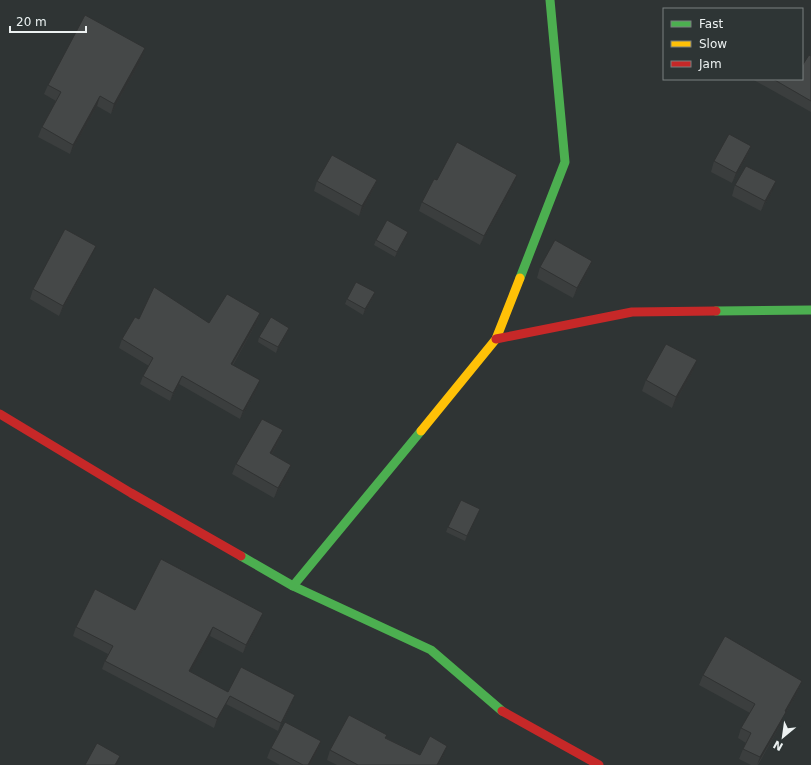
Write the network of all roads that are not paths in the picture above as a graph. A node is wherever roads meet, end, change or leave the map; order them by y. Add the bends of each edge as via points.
1 (550, 0) edge
2 (811, 310) edge
3 (496, 339) junction
4 (0, 414) edge
5 (293, 586) junction
6 (599, 765) edge

1 - 3 street via 565,162
2 - 3 street via 632,312
3 - 5 street
4 - 5 street
5 - 6 street via 431,650 499,709

